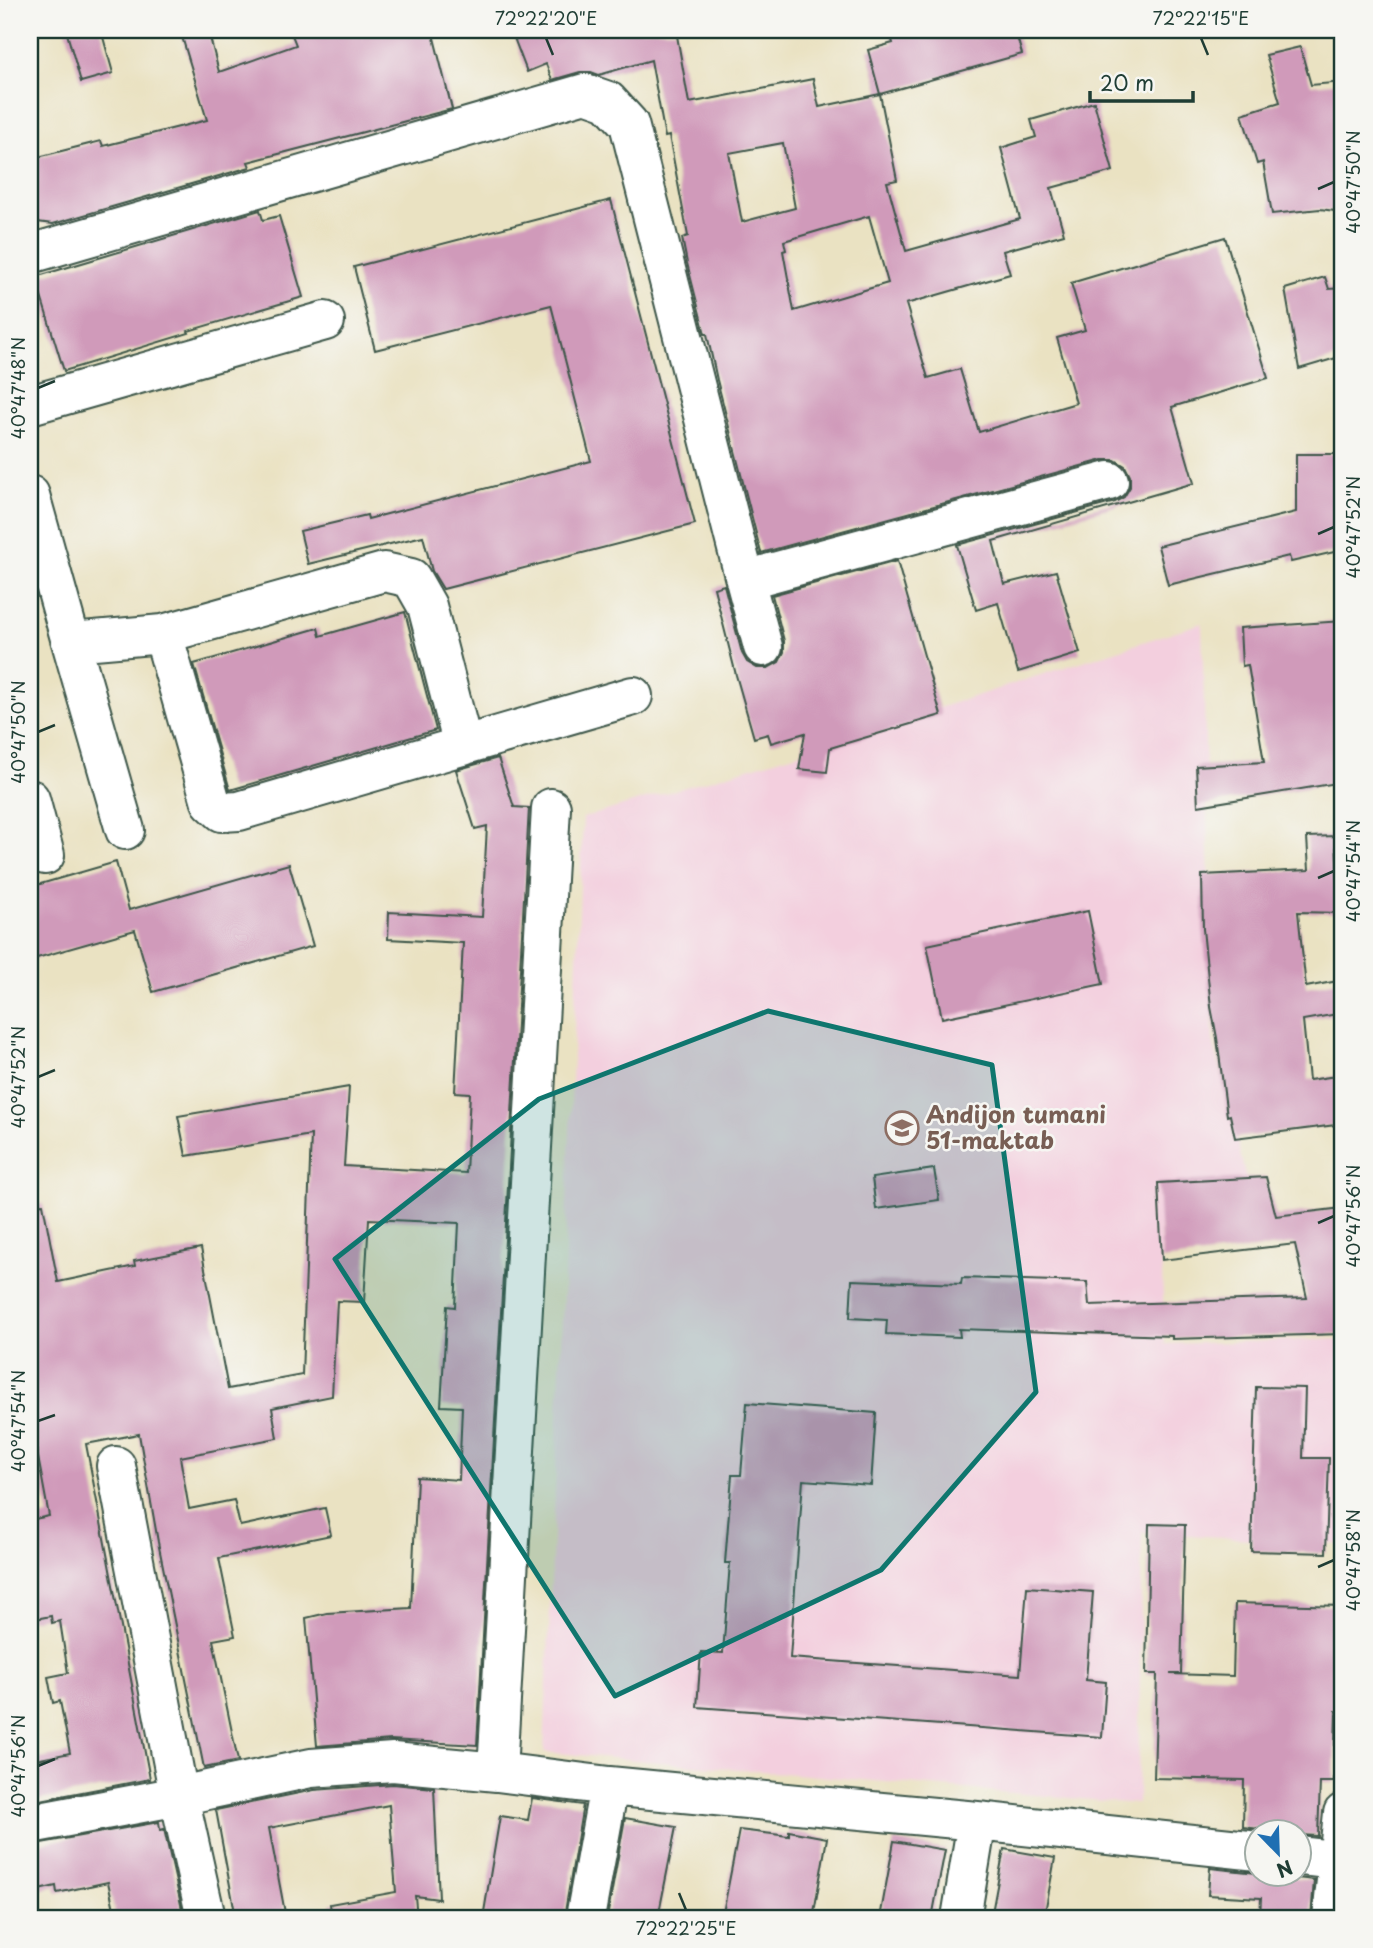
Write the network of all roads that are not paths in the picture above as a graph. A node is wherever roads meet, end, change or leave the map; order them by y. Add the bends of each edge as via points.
1 (30, 254) edge
2 (326, 321) dead end
3 (30, 405) edge
4 (1109, 481) dead end
5 (30, 495) edge
6 (41, 578) edge
7 (744, 580) junction
8 (163, 634) junction
9 (71, 642) junction
10 (763, 647) dead end
11 (633, 696) dead end
12 (463, 746) junction
13 (30, 799) edge
14 (551, 808) dead end
15 (125, 830) dead end
16 (45, 855) dead end
17 (116, 1466) dead end
18 (497, 1772) junction
19 (608, 1786) junction
20 (179, 1796) junction
21 (1343, 1813) edge
22 (977, 1821) junction
23 (30, 1824) edge
24 (1244, 1850) edge
25 (1314, 1857) edge
26 (1341, 1860) edge
27 (206, 1918) edge
28 (585, 1918) edge
29 (961, 1918) edge
30 (1332, 1918) edge

1 - 7 lane via 585,93 608,101 629,124
2 - 3 lane
4 - 7 lane
5 - 6 lane
6 - 9 lane
7 - 10 lane
8 - 9 lane
8 - 12 lane via 384,572 411,578 427,606
8 - 12 lane via 211,802 222,812 239,811
9 - 15 lane
11 - 12 lane
13 - 16 lane
14 - 18 lane
17 - 20 lane
18 - 19 lane
18 - 20 lane via 393,1762 311,1768
19 - 22 lane
19 - 28 lane
20 - 23 lane
20 - 27 lane
21 - 26 lane
22 - 24 lane
22 - 29 lane
25 - 26 lane
26 - 30 lane

